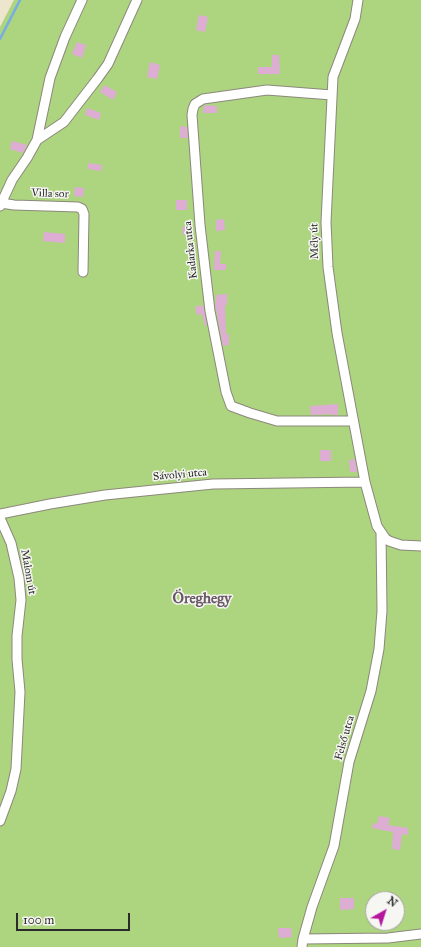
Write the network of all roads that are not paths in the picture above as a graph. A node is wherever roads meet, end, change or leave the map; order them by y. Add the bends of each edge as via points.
1 (82, 0) edge
2 (137, 0) edge
3 (358, 0) edge
4 (332, 95) junction
5 (36, 140) junction
6 (1, 204) edge
7 (83, 272) dead end
8 (353, 421) junction
9 (365, 482) junction
10 (0, 514) edge
11 (0, 518) edge
12 (380, 532) junction
13 (421, 546) edge
14 (0, 821) edge
15 (421, 934) edge
16 (303, 943) edge

1 - 5 street via 50,78
2 - 5 street via 108,64 98,78 64,122
3 - 4 street, Mély út via 355,19 333,77
4 - 8 street, Mély út via 326,222 328,267
4 - 8 street, Kadarka utca via 267,90 203,99 195,104 192,115 200,225 210,311 231,406 277,421
5 - 6 street
6 - 7 street, Villa sor via 82,209
8 - 9 street, Mély út
9 - 10 street, Sávolyi utca via 213,484 105,495
9 - 12 street, Felső utca
11 - 14 street, Malom út via 11,543 21,600 17,636 20,692 16,769
12 - 13 street via 394,543
12 - 16 street, Felső utca via 382,611 376,670 372,691 349,762 334,846 312,907
15 - 16 street

